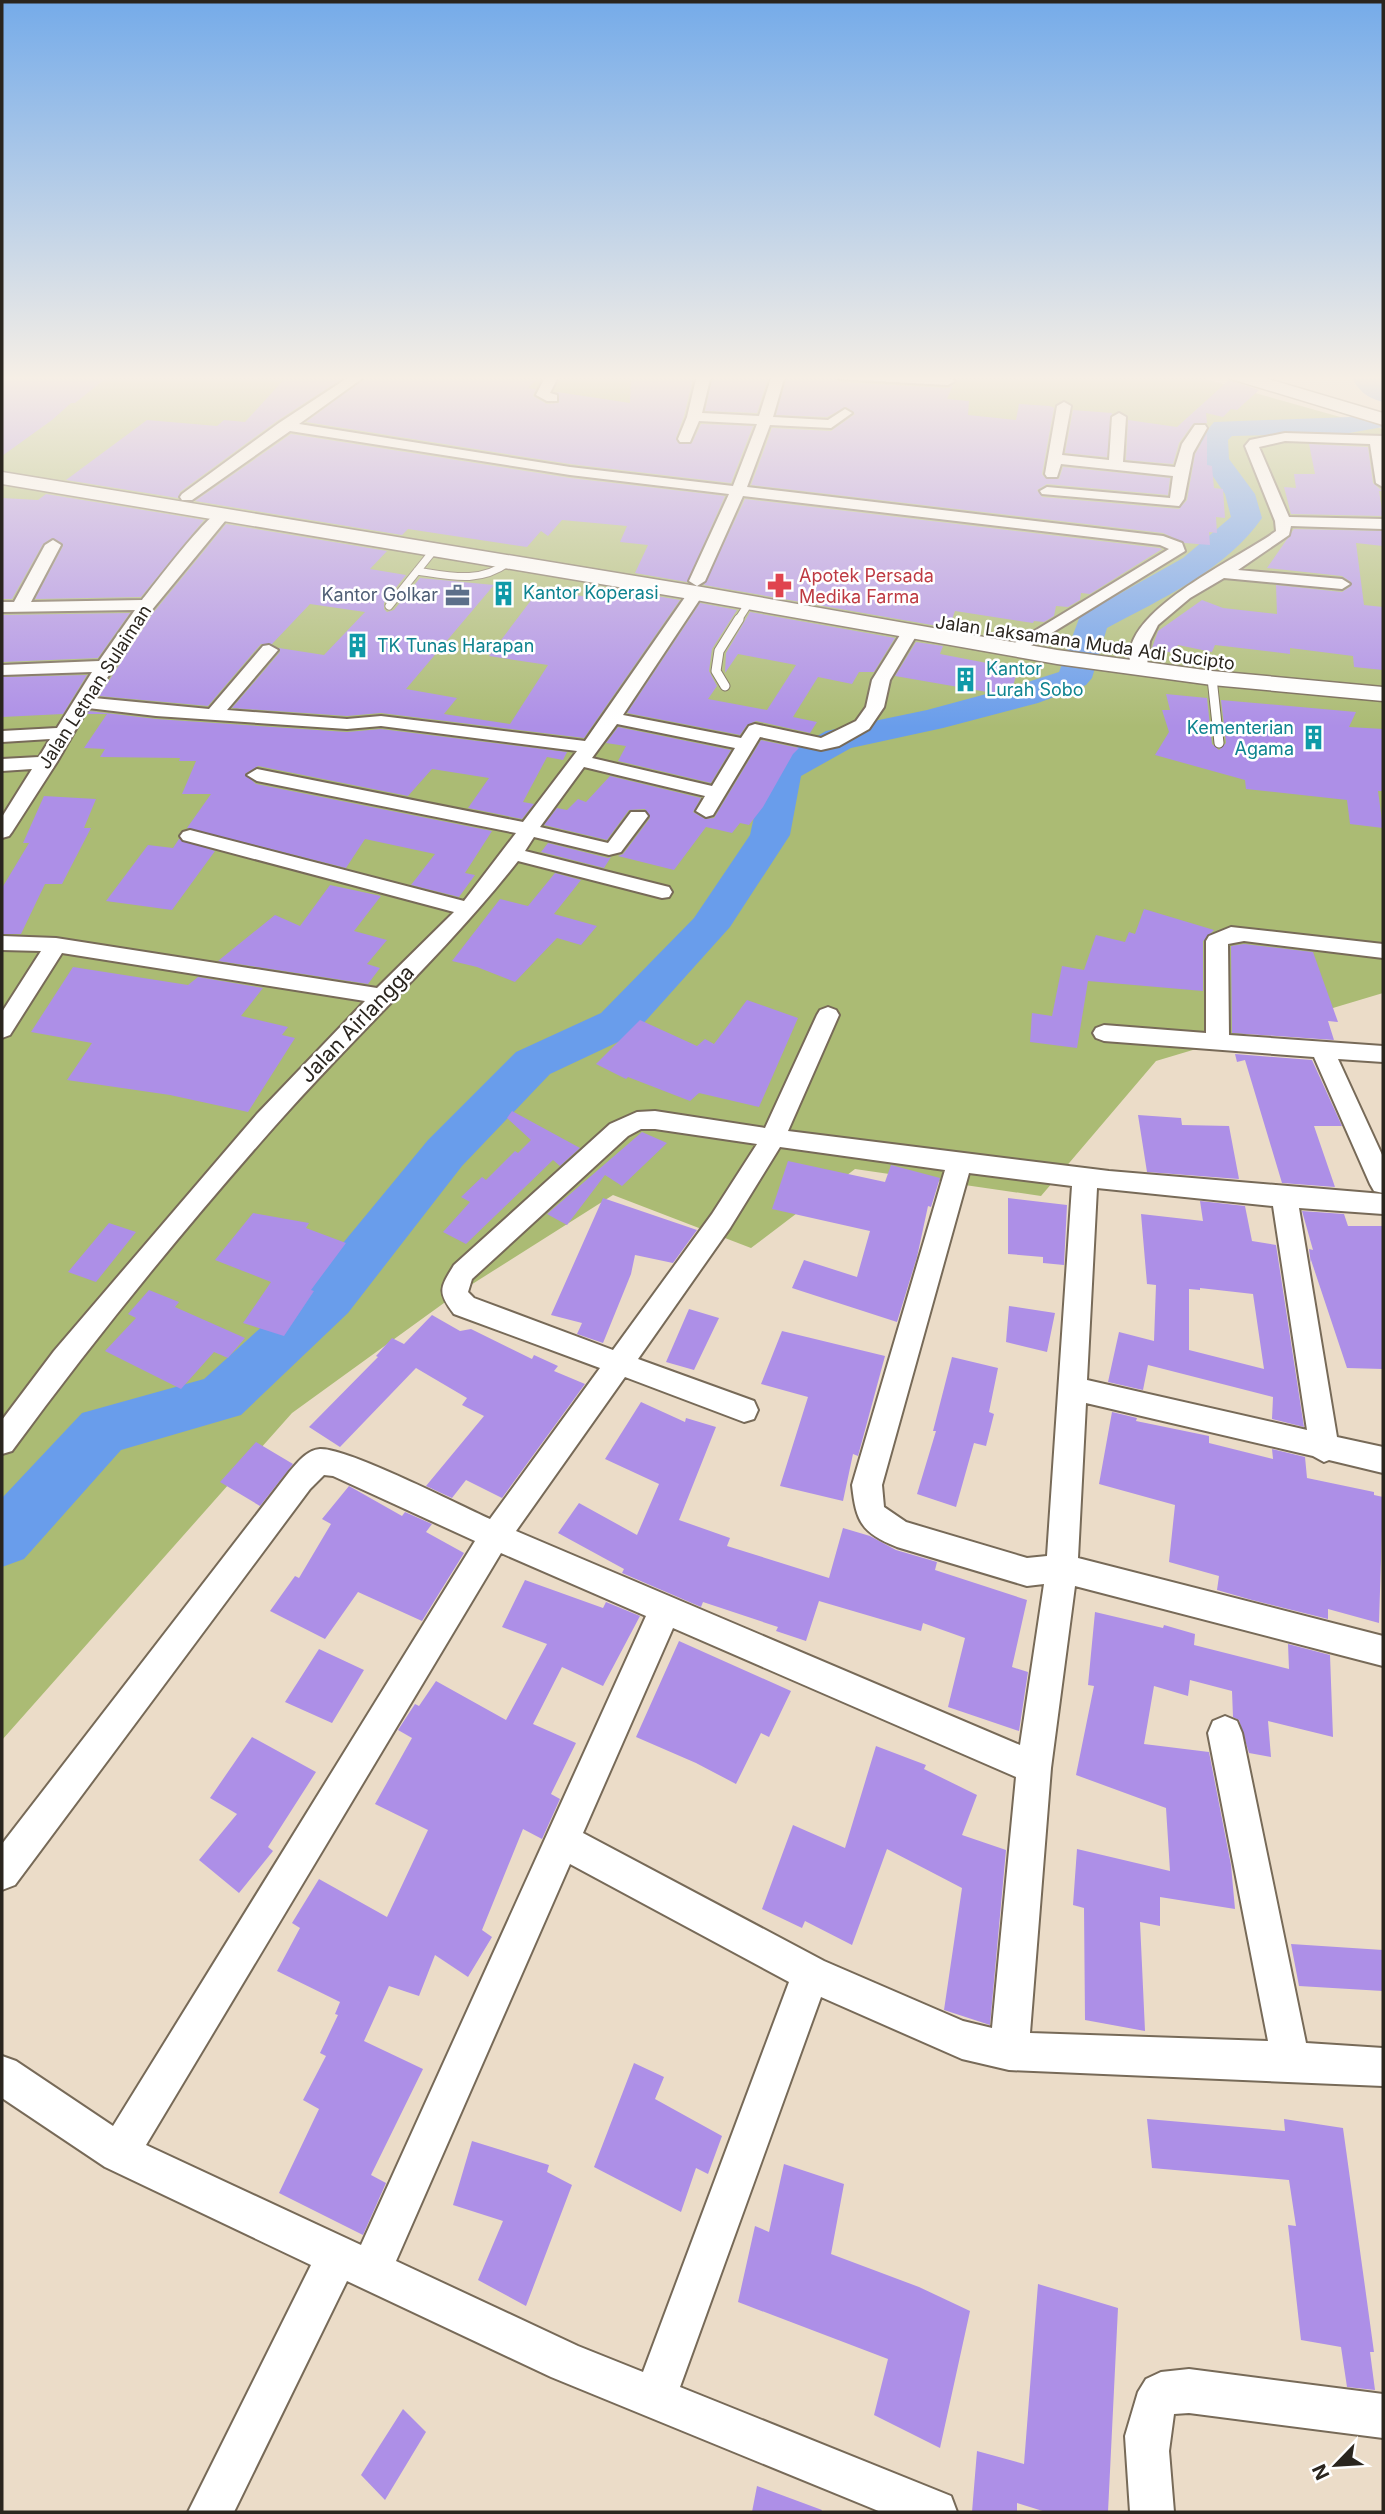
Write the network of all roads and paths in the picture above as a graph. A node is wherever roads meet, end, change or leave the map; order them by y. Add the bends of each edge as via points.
1 (87, 492) edge
2 (158, 492) edge
3 (193, 492) edge
4 (736, 492) edge
5 (742, 492) edge
6 (1047, 492) edge
7 (1178, 492) edge
8 (1271, 492) edge
9 (187, 497) junction
10 (1042, 509) junction
11 (222, 515) junction
12 (1283, 521) junction
13 (1383, 524) edge
14 (53, 545) dead end
15 (434, 550) junction
16 (509, 562) junction
17 (417, 571) junction
18 (1223, 573) junction
19 (1342, 584) dead end
20 (696, 587) junction
21 (749, 603) junction
22 (147, 605) junction
23 (20, 606) junction
24 (389, 606) dead end
25 (2, 607) edge
26 (911, 631) junction
27 (1024, 645) junction
28 (269, 650) dead end
29 (1134, 660) junction
30 (104, 666) junction
31 (2, 670) edge
32 (1212, 678) junction
33 (1383, 679) edge
34 (725, 686) dead end
35 (1383, 694) edge
36 (83, 702) junction
37 (214, 715) junction
38 (612, 718) junction
39 (65, 733) junction
40 (2, 736) edge
41 (1219, 743) dead end
42 (744, 744) junction
43 (585, 754) junction
44 (47, 762) junction
45 (2, 765) edge
46 (257, 775) dead end
47 (717, 793) junction
48 (706, 811) dead end
49 (638, 816) dead end
50 (529, 828) junction
51 (2, 832) edge
52 (190, 836) dead end
53 (513, 854) junction
54 (662, 892) dead end
55 (469, 909) junction
56 (2, 943) edge
57 (56, 945) junction
58 (1383, 951) edge
59 (382, 996) junction
60 (828, 1015) dead end
61 (2, 1030) edge
62 (1104, 1032) dead end
63 (1218, 1043) junction
64 (1322, 1049) junction
65 (1383, 1054) edge
66 (773, 1138) junction
67 (960, 1162) junction
68 (1084, 1176) junction
69 (1383, 1184) edge
70 (1285, 1198) junction
71 (1383, 1204) edge
72 (617, 1365) junction
73 (1072, 1388) junction
74 (744, 1410) dead end
75 (2, 1442) edge
76 (1324, 1449) junction
77 (1383, 1460) edge
78 (495, 1536) junction
79 (1062, 1568) junction
80 (665, 1609) junction
81 (1383, 1651) edge
82 (1225, 1733) dead end
83 (1034, 1768) junction
84 (562, 1840) junction
85 (2, 1872) edge
86 (811, 1973) junction
87 (1009, 2051) junction
88 (1291, 2061) junction
89 (1383, 2067) edge
90 (2, 2075) edge
91 (120, 2153) junction
92 (355, 2263) junction
93 (654, 2399) junction
94 (1383, 2416) edge
95 (210, 2512) edge
96 (935, 2512) edge
97 (1152, 2512) edge

1 - 11 main road, Jalan Laksamana Muda Adi Sucipto
2 - 9 main road, Jalan Laksamana Muda Adi Sucipto
3 - 9 street
4 - 20 street, Jalan Airlangga
5 - 10 street
6 - 10 street
7 - 10 street via 1173,503
8 - 12 street
9 - 20 main road, Jalan Laksamana Muda Adi Sucipto
10 - 27 street via 1163,541 1177,551
11 - 15 main road, Jalan Laksamana Muda Adi Sucipto
11 - 22 street, Jalan Letnan Sulaiman
12 - 13 street
12 - 18 street via 1284,532 1279,537
14 - 23 street
15 - 16 main road, Jalan Laksamana Muda Adi Sucipto
15 - 17 lane
16 - 17 lane via 495,575 481,578
16 - 20 main road, Jalan Laksamana Muda Adi Sucipto
17 - 24 lane
18 - 19 street
18 - 29 street via 1153,621
20 - 21 main road, Jalan Laksamana Muda Adi Sucipto
20 - 27 main road, Jalan Laksamana Muda Adi Sucipto
20 - 38 street, Jalan Airlangga
21 - 26 main road, Jalan Laksamana Muda Adi Sucipto
21 - 34 lane via 719,651 716,671
22 - 23 street
22 - 30 street, Jalan Letnan Sulaiman
23 - 25 street
26 - 27 main road, Jalan Laksamana Muda Adi Sucipto
26 - 42 street via 880,680 875,707 863,725 821,744 757,729
27 - 29 main road, Jalan Laksamana Muda Adi Sucipto
28 - 37 street
29 - 32 main road, Jalan Laksamana Muda Adi Sucipto
29 - 33 main road, Jalan Laksamana Muda Adi Sucipto
30 - 31 street
30 - 36 street, Jalan Letnan Sulaiman
32 - 35 main road, Jalan Laksamana Muda Adi Sucipto
32 - 41 lane
36 - 37 street
36 - 39 street, Jalan Letnan Sulaiman
37 - 43 street via 347,724 381,721
38 - 42 street
38 - 43 street, Jalan Airlangga
39 - 40 street
39 - 44 street, Jalan Letnan Sulaiman
42 - 47 street
43 - 47 street
43 - 50 street, Jalan Airlangga
44 - 45 street
44 - 51 street, Jalan Letnan Sulaiman
46 - 50 street
47 - 48 street
49 - 50 street via 611,849
50 - 53 street, Jalan Airlangga
52 - 55 street
53 - 54 street
53 - 55 street, Jalan Airlangga
55 - 59 street, Jalan Airlangga
56 - 57 street
57 - 59 street
57 - 61 street
58 - 63 street via 1244,934 1222,936 1217,940
59 - 75 street, Jalan Airlangga via 266,1120 64,1359
60 - 66 street
62 - 63 street
63 - 64 street
64 - 65 street
64 - 69 street
66 - 67 street
66 - 72 street via 721,1221
66 - 72 street via 655,1120 619,1129 464,1272 455,1286 455,1295 464,1306
67 - 68 street
67 - 79 street via 867,1485 870,1514 897,1533 1027,1572
68 - 70 street
68 - 73 street
70 - 71 street
70 - 76 street
72 - 74 street
72 - 78 street
73 - 76 street
73 - 79 street
76 - 77 street
78 - 80 street
78 - 85 street via 336,1464 318,1462
78 - 91 street
79 - 81 street
79 - 83 street
80 - 83 street
80 - 84 street
82 - 88 street
83 - 87 street
84 - 86 street
84 - 92 street
86 - 87 street via 962,2040
86 - 93 street
87 - 88 street
88 - 89 street
90 - 91 street
91 - 92 street
92 - 93 street
92 - 95 street
93 - 96 street
94 - 97 street via 1189,2391 1161,2394 1147,2425

